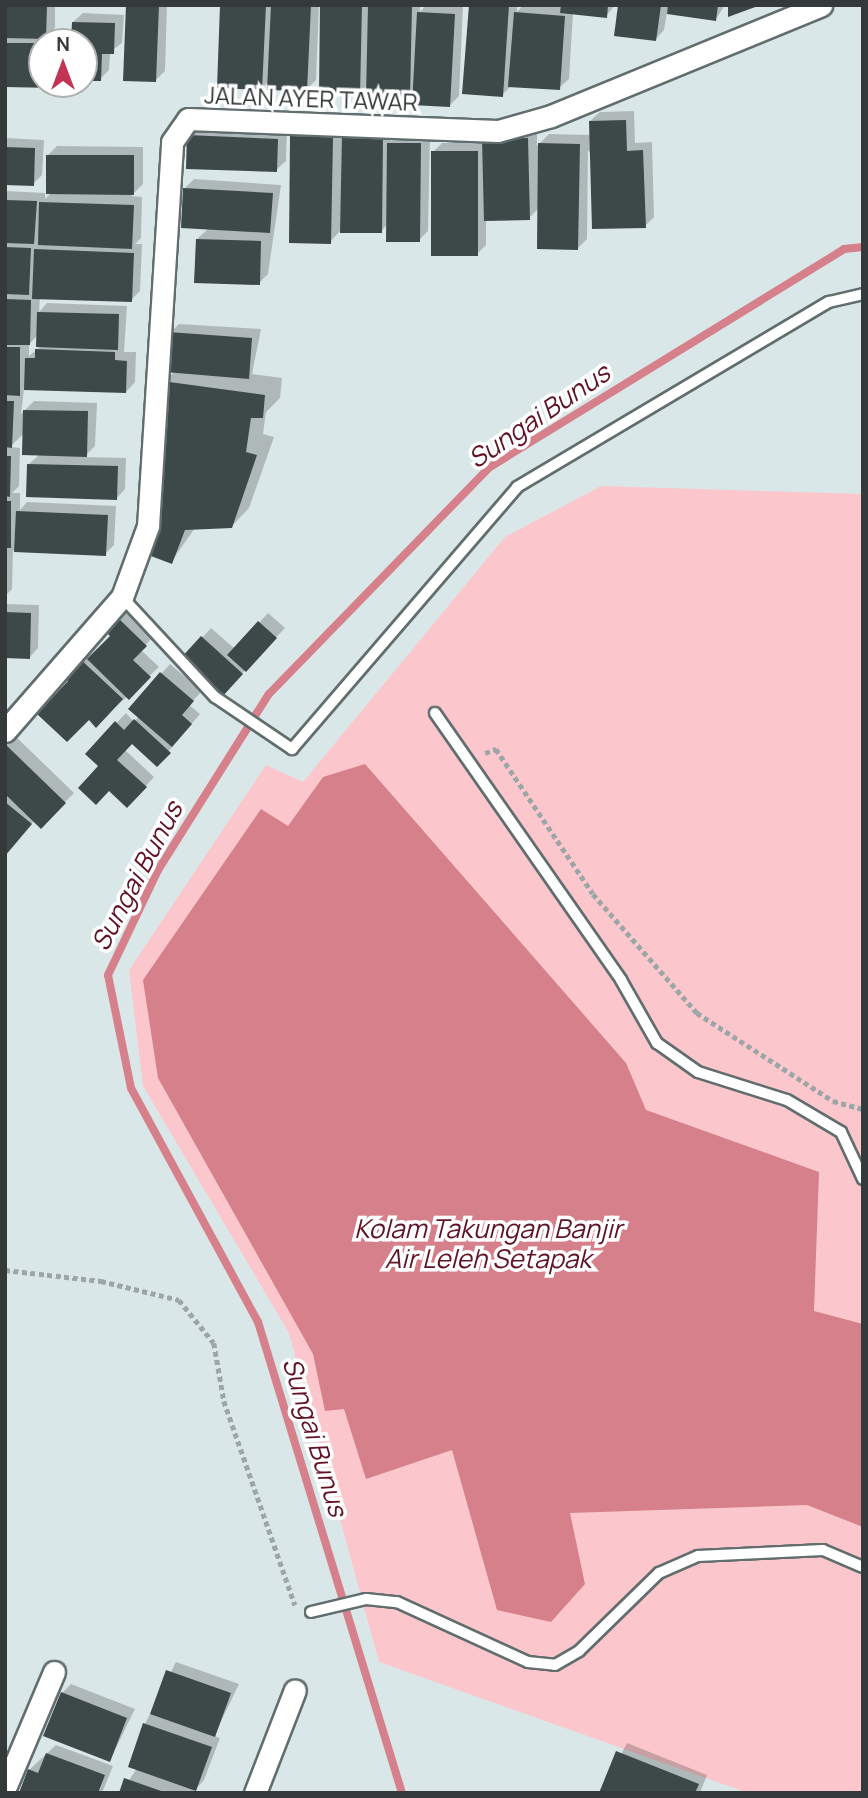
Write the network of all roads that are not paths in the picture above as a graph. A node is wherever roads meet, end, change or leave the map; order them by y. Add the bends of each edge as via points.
1 (821, 5) edge
2 (863, 294) edge
3 (122, 597) junction
4 (435, 713) dead end
5 (5, 731) edge
6 (863, 1179) edge
7 (863, 1567) edge
8 (311, 1612) road end
9 (54, 1672) dead end
10 (295, 1690) dead end
11 (5, 1788) edge
12 (255, 1793) edge

1 - 3 street, JALAN AYER TAWAR via 551,116 498,131 188,119 172,142 148,526
2 - 3 lane via 829,302 517,487 292,749 215,697
3 - 5 street, JALAN AYER TAWAR
4 - 6 lane via 621,980 657,1043 698,1072 787,1100 841,1132
7 - 8 lane via 823,1550 698,1556 659,1573 579,1651 555,1665 528,1662 397,1602 366,1599
9 - 11 street
10 - 12 street

